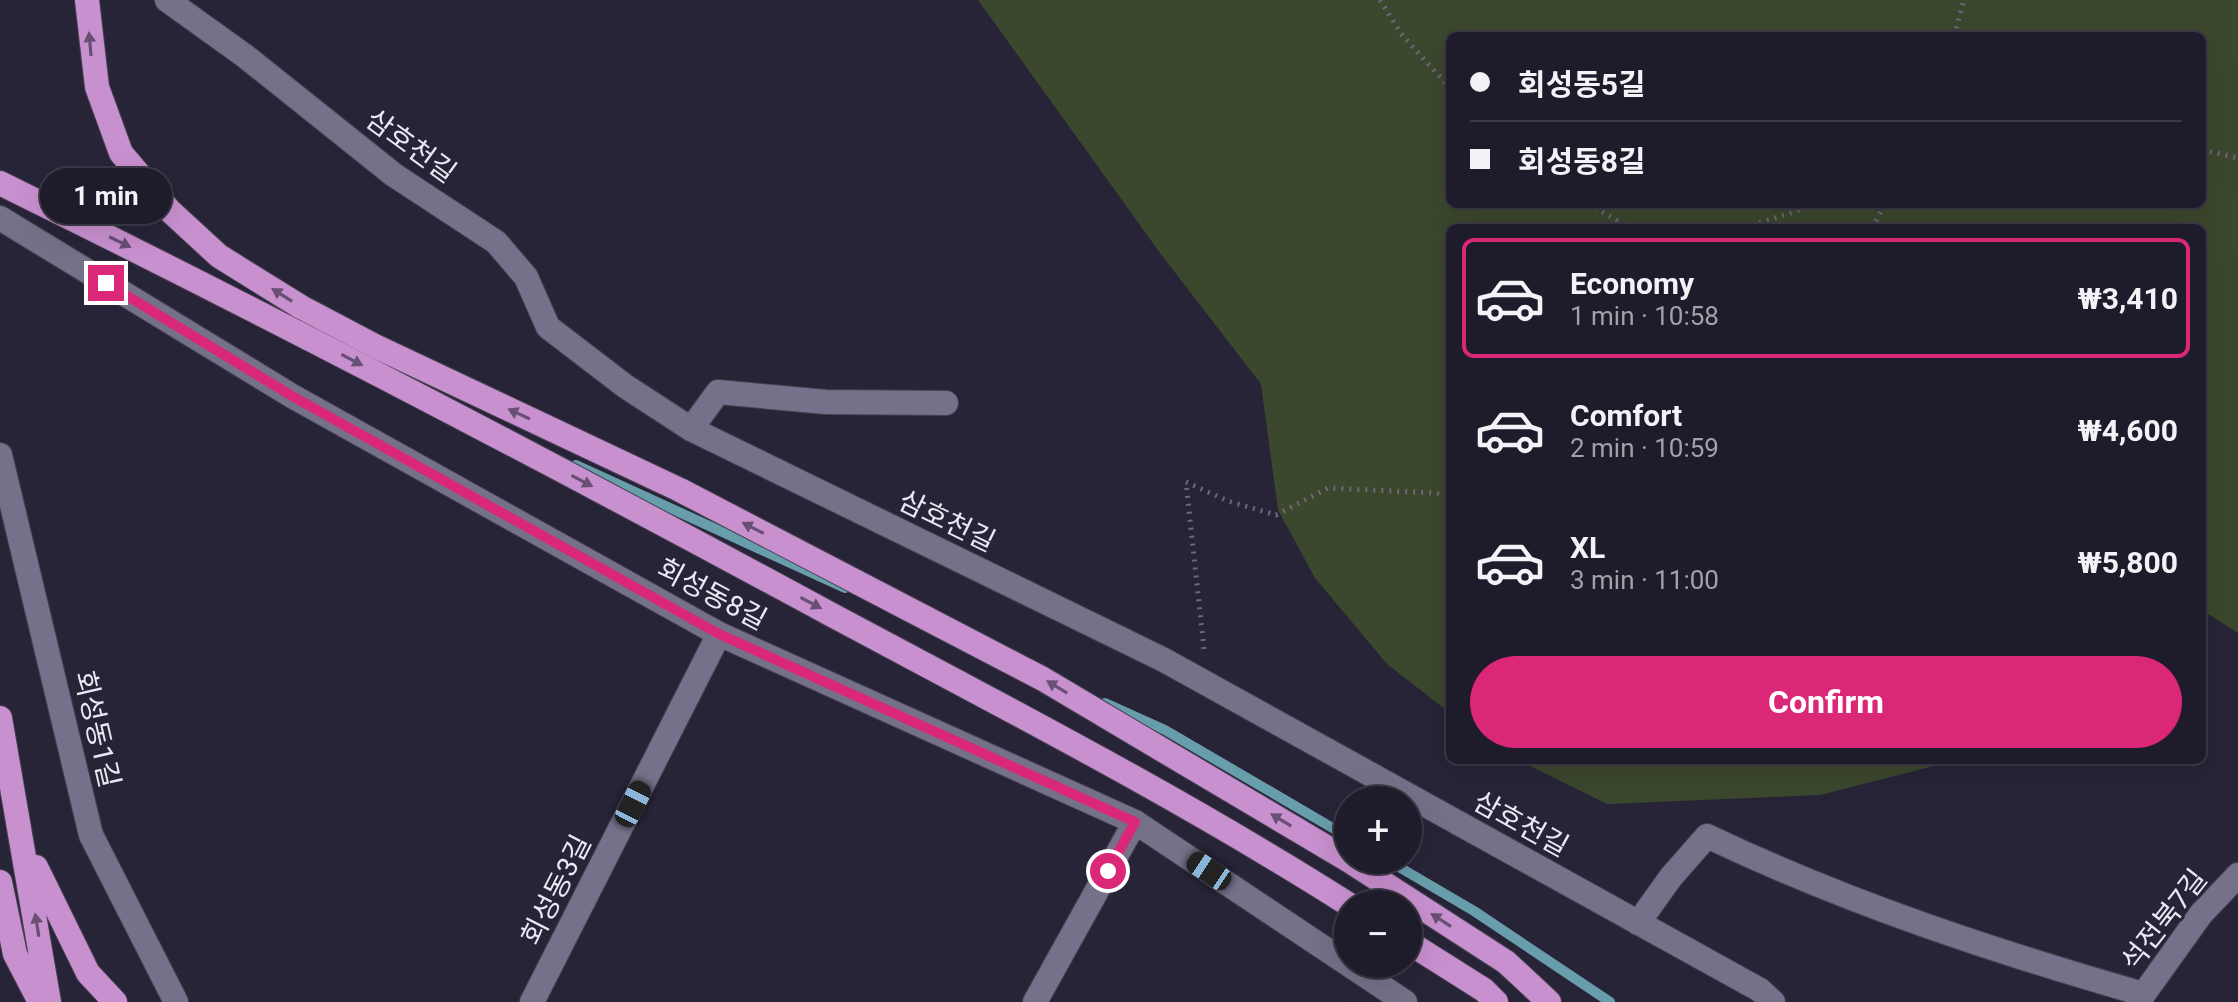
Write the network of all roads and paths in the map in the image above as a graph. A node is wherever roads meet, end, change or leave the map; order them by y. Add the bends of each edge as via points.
1 (87, 0) edge
2 (167, 0) edge
3 (1380, 0) edge
4 (1964, 0) edge
5 (1955, 32) edge
6 (1446, 84) edge
7 (2206, 151) edge
8 (2238, 158) edge
9 (0, 183) edge
10 (1595, 208) edge
11 (1806, 208) edge
12 (0, 218) edge
13 (1624, 224) edge
14 (1756, 224) edge
15 (946, 403) dead end
16 (691, 429) junction
17 (0, 455) edge
18 (1446, 497) edge
19 (719, 634) junction
20 (1206, 683) junction
21 (0, 718) edge
22 (1135, 822) junction
23 (24, 844) junction
24 (1334, 852) edge
25 (1370, 874) edge
26 (2238, 875) edge
27 (0, 882) edge
28 (1334, 895) edge
29 (1638, 923) junction
30 (0, 926) edge
31 (1422, 951) edge
32 (15, 954) junction
33 (1490, 996) edge
34 (2140, 998) edge
35 (40, 1002) edge
36 (49, 1002) edge
37 (115, 1002) edge
38 (176, 1002) edge
39 (532, 1002) edge
40 (1035, 1002) edge
41 (1405, 1002) edge
42 (1549, 1002) edge
43 (1773, 1002) edge

24 -> 1 highway via 1043,679 680,490 301,307 219,256 169,210 121,153 97,87
2 - 16 street, 삼호천길 via 394,175 496,242 526,277 548,327
3 - 6 path via 1402,35
4 - 5 path
7 - 8 path
9 -> 28 highway via 690,538 1227,827
10 - 13 path
11 - 14 path
12 - 19 street, 회성동8길 via 292,396
15 - 16 street via 826,402 718,392
16 - 20 street, 삼호천길
17 - 38 street, 회성동1길 via 91,835
18 - 20 path via 1328,488 1276,515 1186,482
19 - 22 street, 회성동8길
19 - 39 street, 회성동3길
20 - 29 street, 삼호천길
21 - 23 highway
22 - 40 street
22 - 41 street, 회성동8길
36 -> 23 highway
23 - 37 highway via 88,973
42 -> 25 highway via 1506,962
26 - 34 street, 석전북7길 via 2201,914
27 - 32 highway
29 - 34 street via 1707,836 1799,880 1989,950
29 - 43 street, 삼호천길
30 - 32 highway
31 - 33 highway
32 - 35 highway

